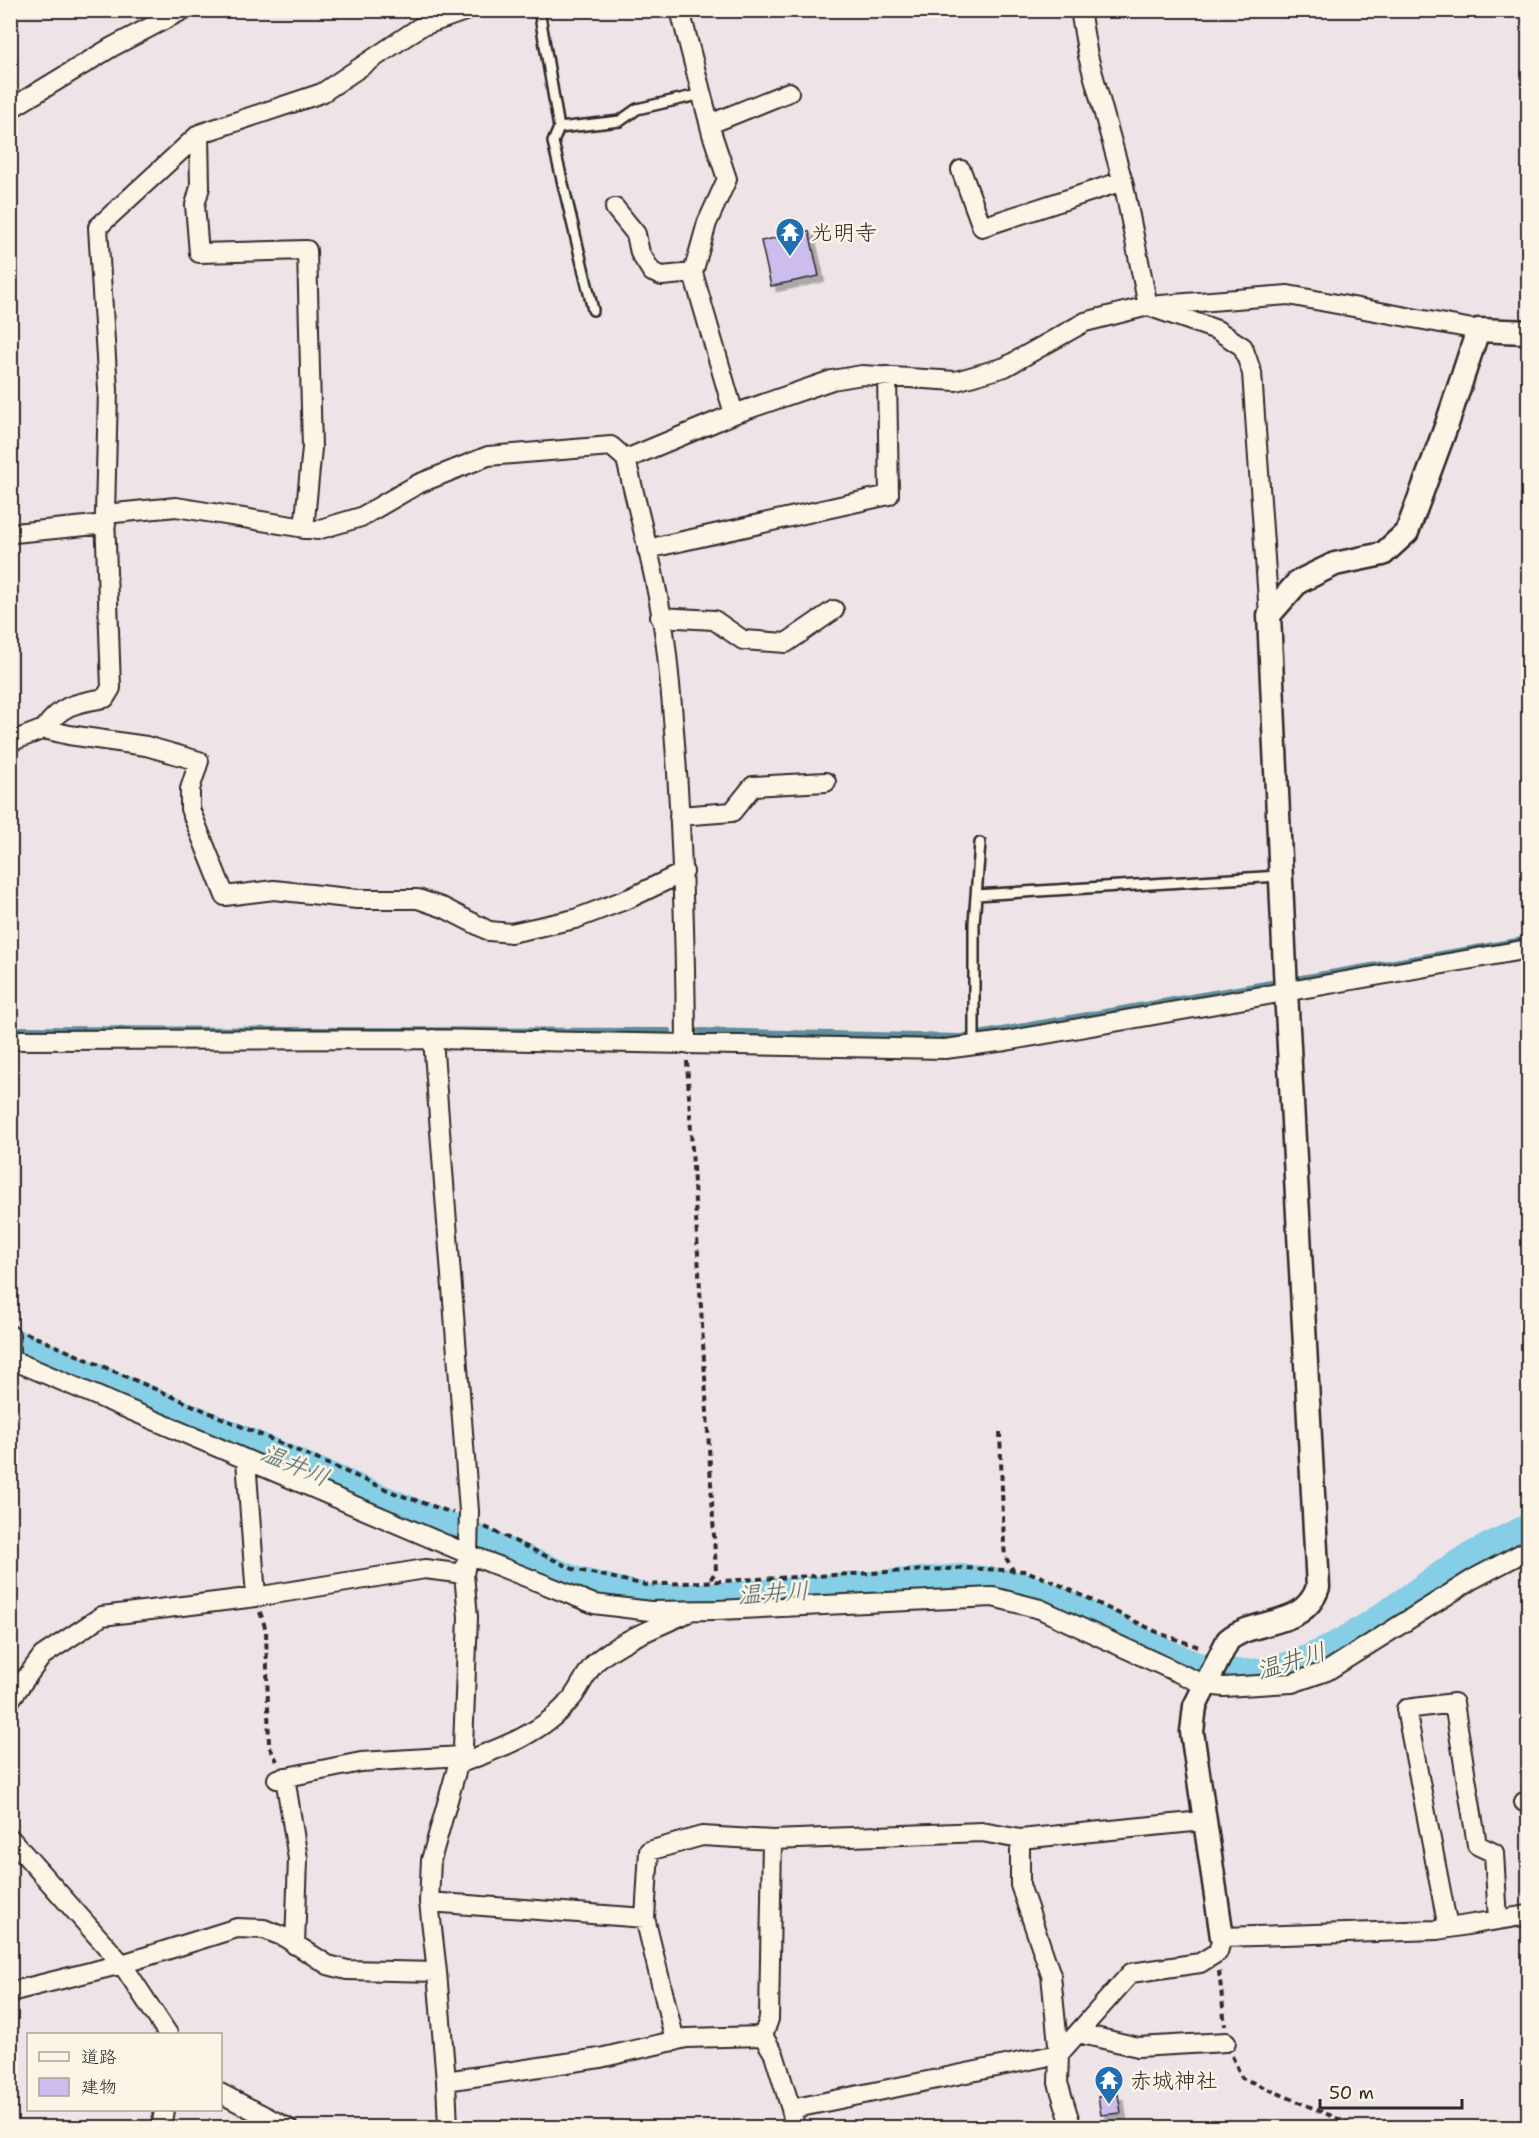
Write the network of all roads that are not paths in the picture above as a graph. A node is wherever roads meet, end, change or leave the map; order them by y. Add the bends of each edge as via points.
1 (183, 10) edge
2 (468, 10) edge
3 (539, 10) edge
4 (680, 10) edge
5 (1080, 10) edge
6 (416, 19) edge
7 (789, 92) dead end
8 (702, 94) junction
9 (10, 109) edge
10 (710, 124) junction
11 (559, 128) junction
12 (199, 134) junction
13 (961, 170) dead end
14 (1123, 181) junction
15 (615, 208) dead end
16 (693, 273) junction
17 (1148, 306) junction
18 (593, 310) dead end
19 (1478, 330) junction
20 (1528, 332) edge
21 (887, 376) junction
22 (734, 414) junction
23 (626, 459) junction
24 (106, 519) junction
25 (304, 529) junction
26 (10, 531) edge
27 (647, 549) junction
28 (834, 610) dead end
29 (1269, 615) junction
30 (660, 617) junction
31 (44, 729) junction
32 (10, 742) edge
33 (826, 782) dead end
34 (679, 816) junction
35 (980, 843) dead end
36 (684, 872) junction
37 (1280, 876) junction
38 (976, 895) junction
39 (1528, 949) edge
40 (1286, 991) junction
41 (433, 1039) junction
42 (10, 1040) edge
43 (686, 1042) junction
44 (974, 1046) junction
45 (16, 1333) edge
46 (11, 1360) edge
47 (246, 1460) junction
48 (1528, 1550) edge
49 (469, 1551) junction
50 (464, 1574) junction
51 (256, 1597) junction
52 (694, 1610) junction
53 (1207, 1681) junction
54 (10, 1700) edge
55 (459, 1760) junction
56 (1203, 1821) junction
57 (10, 1838) edge
58 (1020, 1839) junction
59 (772, 1840) junction
60 (429, 1902) junction
61 (1528, 1915) edge
62 (645, 1918) junction
63 (1498, 1920) junction
64 (1449, 1928) junction
65 (1220, 1944) junction
66 (295, 1945) junction
67 (122, 1964) junction
68 (437, 1972) junction
69 (10, 1992) edge
70 (167, 2033) edge
71 (1078, 2033) junction
72 (764, 2036) junction
73 (675, 2041) junction
74 (1226, 2042) road end
75 (1059, 2054) junction
76 (446, 2081) junction
77 (222, 2093) edge
78 (791, 2109) junction
79 (164, 2111) edge
80 (161, 2127) edge
81 (288, 2127) edge
82 (448, 2127) edge
83 (795, 2127) edge
84 (1072, 2127) edge

1 - 9 street via 112,47
2 - 6 street
3 - 11 lane
4 - 8 street
5 - 14 street via 1088,56
6 - 12 street via 322,93
7 - 10 street
8 - 10 street
8 - 11 lane via 637,109 620,121
10 - 16 street via 727,179 706,223
11 - 18 lane via 553,141
12 - 24 street via 98,227 108,390
12 - 25 street via 200,187 195,205 199,253 308,250 312,448
13 - 14 street via 982,227
14 - 17 street
15 - 16 street via 636,234 640,253 652,272 662,276
16 - 22 street
17 - 19 street via 1288,295
17 - 21 street via 1085,322 1005,367 956,381
17 - 29 street via 1217,330 1243,347 1252,373
19 - 20 street
19 - 29 street via 1407,532 1383,554 1335,564 1298,582
21 - 22 street via 832,380
21 - 27 street via 889,495
22 - 23 street
23 - 25 street via 611,446 488,456 418,484 361,518 317,530
23 - 27 street
24 - 25 street via 176,507
24 - 26 street
24 - 31 street via 111,688 105,698 72,704 55,714
27 - 30 street
28 - 30 street via 786,643 743,640 714,620
29 - 37 street
30 - 34 street via 667,654
31 - 32 street
31 - 36 street via 146,746 199,761 190,789 190,809 225,896 274,891 357,899 418,899 489,931 511,933 575,918
33 - 34 street via 753,786 732,812
34 - 36 street
35 - 38 lane
36 - 43 street
37 - 38 lane
37 - 40 street
38 - 44 lane
39 - 40 street
40 - 44 street
40 - 53 street via 1318,1587 1314,1599 1291,1618 1236,1634 1219,1655
41 - 42 street
41 - 43 street
41 - 49 street
43 - 44 street via 945,1049
45 - 46 street
46 - 47 street
47 - 49 street
47 - 51 street
48 - 53 street via 1473,1579 1327,1671 1292,1683 1224,1687
49 - 50 street
49 - 52 street via 594,1604 650,1611
50 - 51 street via 425,1569
50 - 55 street via 468,1617
51 - 54 street via 102,1616 42,1656
52 - 53 street via 993,1597 1040,1609
52 - 55 street via 616,1647 596,1662 571,1699 544,1724 507,1745
53 - 56 street via 1196,1706 1192,1732
55 - 60 street via 431,1860
55 - 66 street via 361,1762 281,1778 298,1860
56 - 58 street
56 - 65 street
57 - 67 street
58 - 59 street via 982,1832
58 - 75 street via 1020,1885 1051,1975
59 - 62 street via 702,1836 649,1851
59 - 72 street via 769,2019
60 - 62 street
60 - 68 street
61 - 63 street
62 - 73 street
63 - 64 street
63 - 64 street via 1494,1853 1477,1845 1454,1703 1406,1709
64 - 65 street
65 - 71 street via 1200,1963 1131,1973
66 - 67 street via 264,1929 237,1928
66 - 68 street via 328,1965 347,1970
67 - 69 street
67 - 70 street
68 - 76 street
71 - 74 street via 1138,2047
71 - 75 street
72 - 73 street
72 - 78 street via 774,2054
73 - 76 street via 600,2058
75 - 78 street
75 - 84 street via 1058,2083
76 - 82 street
77 - 81 street
78 - 83 street
79 - 80 street

